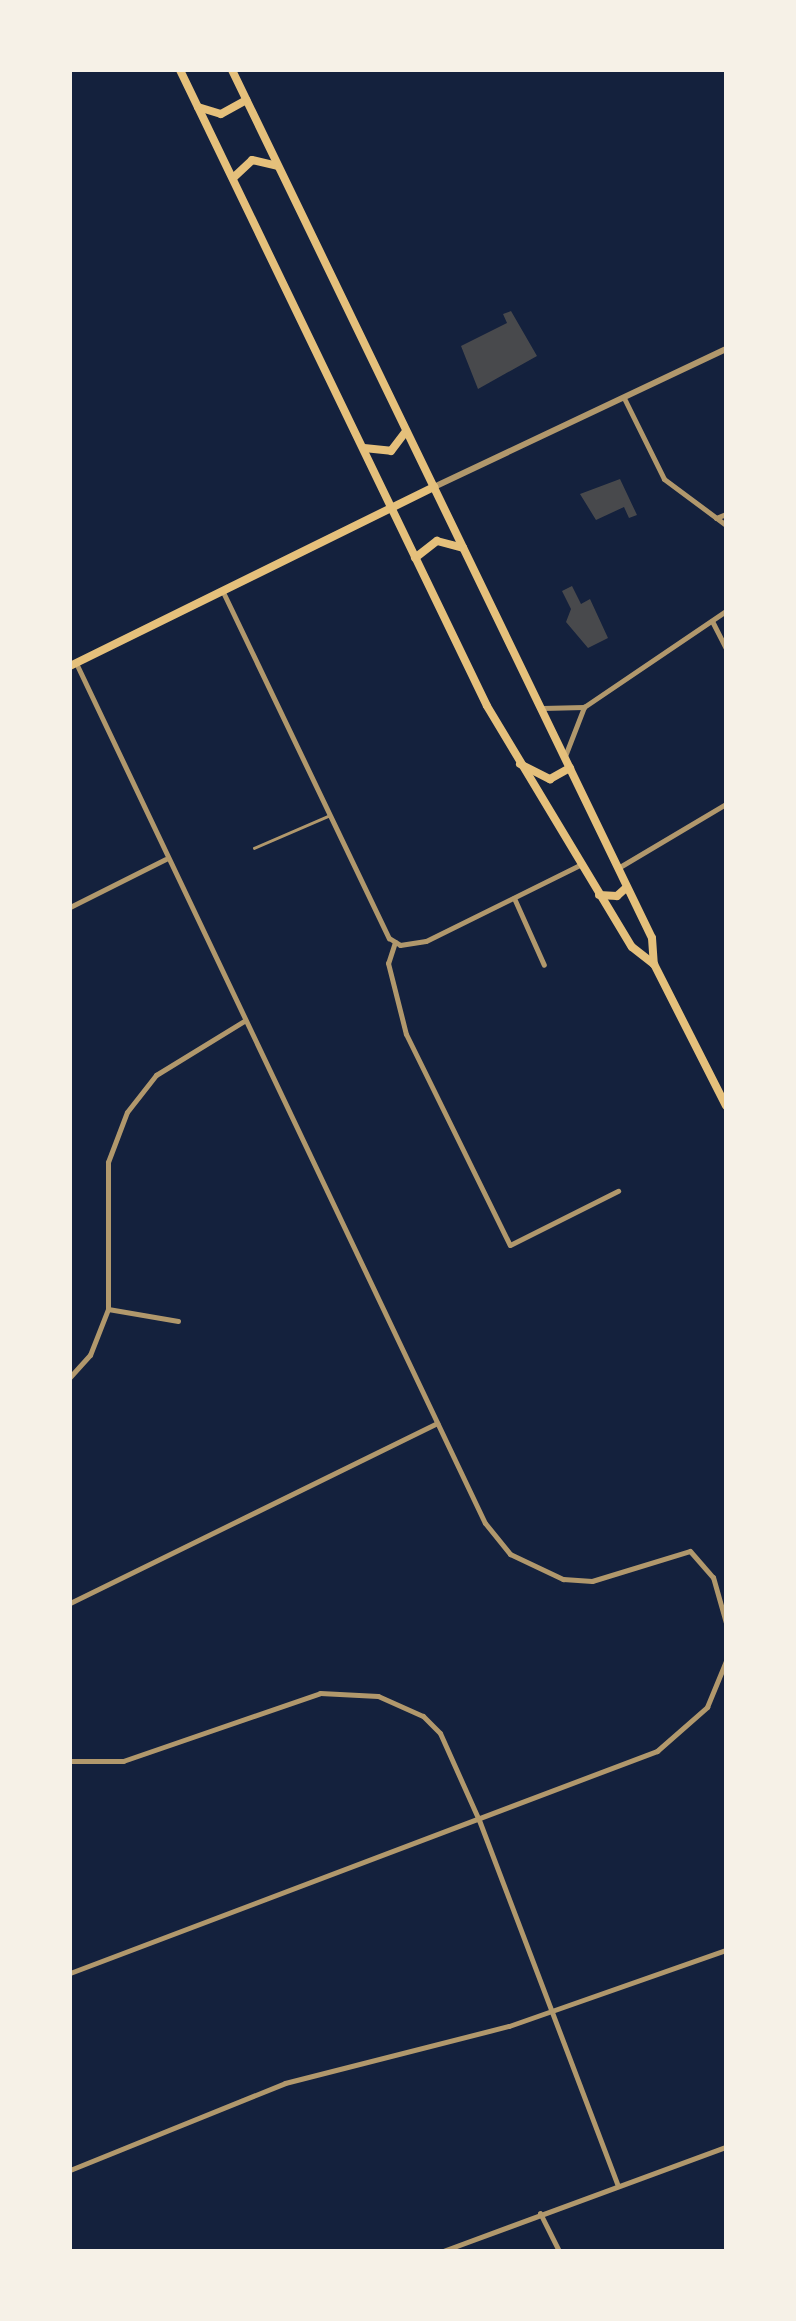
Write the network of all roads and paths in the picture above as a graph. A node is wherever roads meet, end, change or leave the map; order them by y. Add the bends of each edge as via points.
1 (180, 70) edge
2 (232, 70) edge
3 (246, 100) junction
4 (198, 107) junction
5 (278, 166) junction
6 (232, 178) junction
7 (726, 349) edge
8 (624, 398) junction
9 (406, 431) junction
10 (360, 445) junction
11 (434, 487) junction
12 (390, 508) junction
13 (726, 514) edge
14 (716, 518) junction
15 (726, 526) edge
16 (464, 548) junction
17 (415, 558) junction
18 (223, 592) junction
19 (726, 611) edge
20 (712, 621) junction
21 (726, 649) edge
22 (73, 665) edge
23 (540, 707) junction
24 (584, 708) junction
25 (565, 757) junction
26 (516, 762) junction
27 (570, 768) junction
28 (726, 804) edge
29 (329, 816) junction
30 (254, 848) dead end
31 (166, 859) junction
32 (580, 864) junction
33 (618, 868) junction
34 (627, 887) junction
35 (599, 895) junction
36 (514, 898) junction
37 (70, 907) edge
38 (395, 942) junction
39 (654, 964) junction
40 (544, 965) dead end
41 (244, 1021) junction
42 (726, 1106) edge
43 (618, 1191) dead end
44 (108, 1309) junction
45 (178, 1320) dead end
46 (70, 1377) edge
47 (437, 1423) junction
48 (70, 1603) edge
49 (726, 1622) edge
50 (726, 1661) edge
51 (70, 1761) edge
52 (479, 1820) junction
53 (726, 1950) edge
54 (70, 1973) edge
55 (551, 2011) junction
56 (726, 2147) edge
57 (70, 2170) edge
58 (618, 2185) junction
59 (540, 2213) junction
60 (443, 2251) edge
61 (558, 2251) edge

1 - 4 main road
2 - 3 main road
3 - 4 main road via 221,114
3 - 5 main road
4 - 6 main road
5 - 6 main road via 252,160
5 - 9 main road
6 - 10 main road
7 - 8 street
8 - 11 street
8 - 14 street via 664,479
9 - 10 main road via 386,452
9 - 11 main road
10 - 12 main road
11 - 12 main road
11 - 16 main road
12 - 17 main road
12 - 18 main road
13 - 14 street
14 - 15 street
16 - 17 main road via 437,541
16 - 23 main road
17 - 26 main road
18 - 22 main road
18 - 29 street
19 - 20 street
20 - 21 street
20 - 24 street
22 - 31 street
23 - 24 street
23 - 25 main road
24 - 25 street
25 - 27 main road
26 - 27 main road via 550,779
26 - 32 main road
27 - 33 main road
28 - 33 street
29 - 30 lane
29 - 38 street
31 - 37 street
31 - 41 street
32 - 35 main road
32 - 36 street
33 - 34 main road
34 - 35 main road via 618,896
34 - 39 main road via 652,938
35 - 39 main road via 632,946
36 - 38 street via 426,942
36 - 40 street
38 - 43 street via 388,963 406,1034 510,1245
39 - 42 main road
41 - 44 street via 156,1074 127,1112 108,1162
41 - 47 street
44 - 45 street
44 - 46 street via 90,1355
47 - 48 street
47 - 49 street via 486,1523 510,1554 539,1572 592,1581 690,1551 713,1577
50 - 52 street via 707,1707 675,1741
51 - 52 street via 123,1761 320,1693 378,1696 423,1716 440,1733
52 - 54 street
52 - 55 street
53 - 55 street
55 - 57 street via 285,2083
55 - 58 street
56 - 58 street
58 - 59 street
59 - 60 street
59 - 61 street

